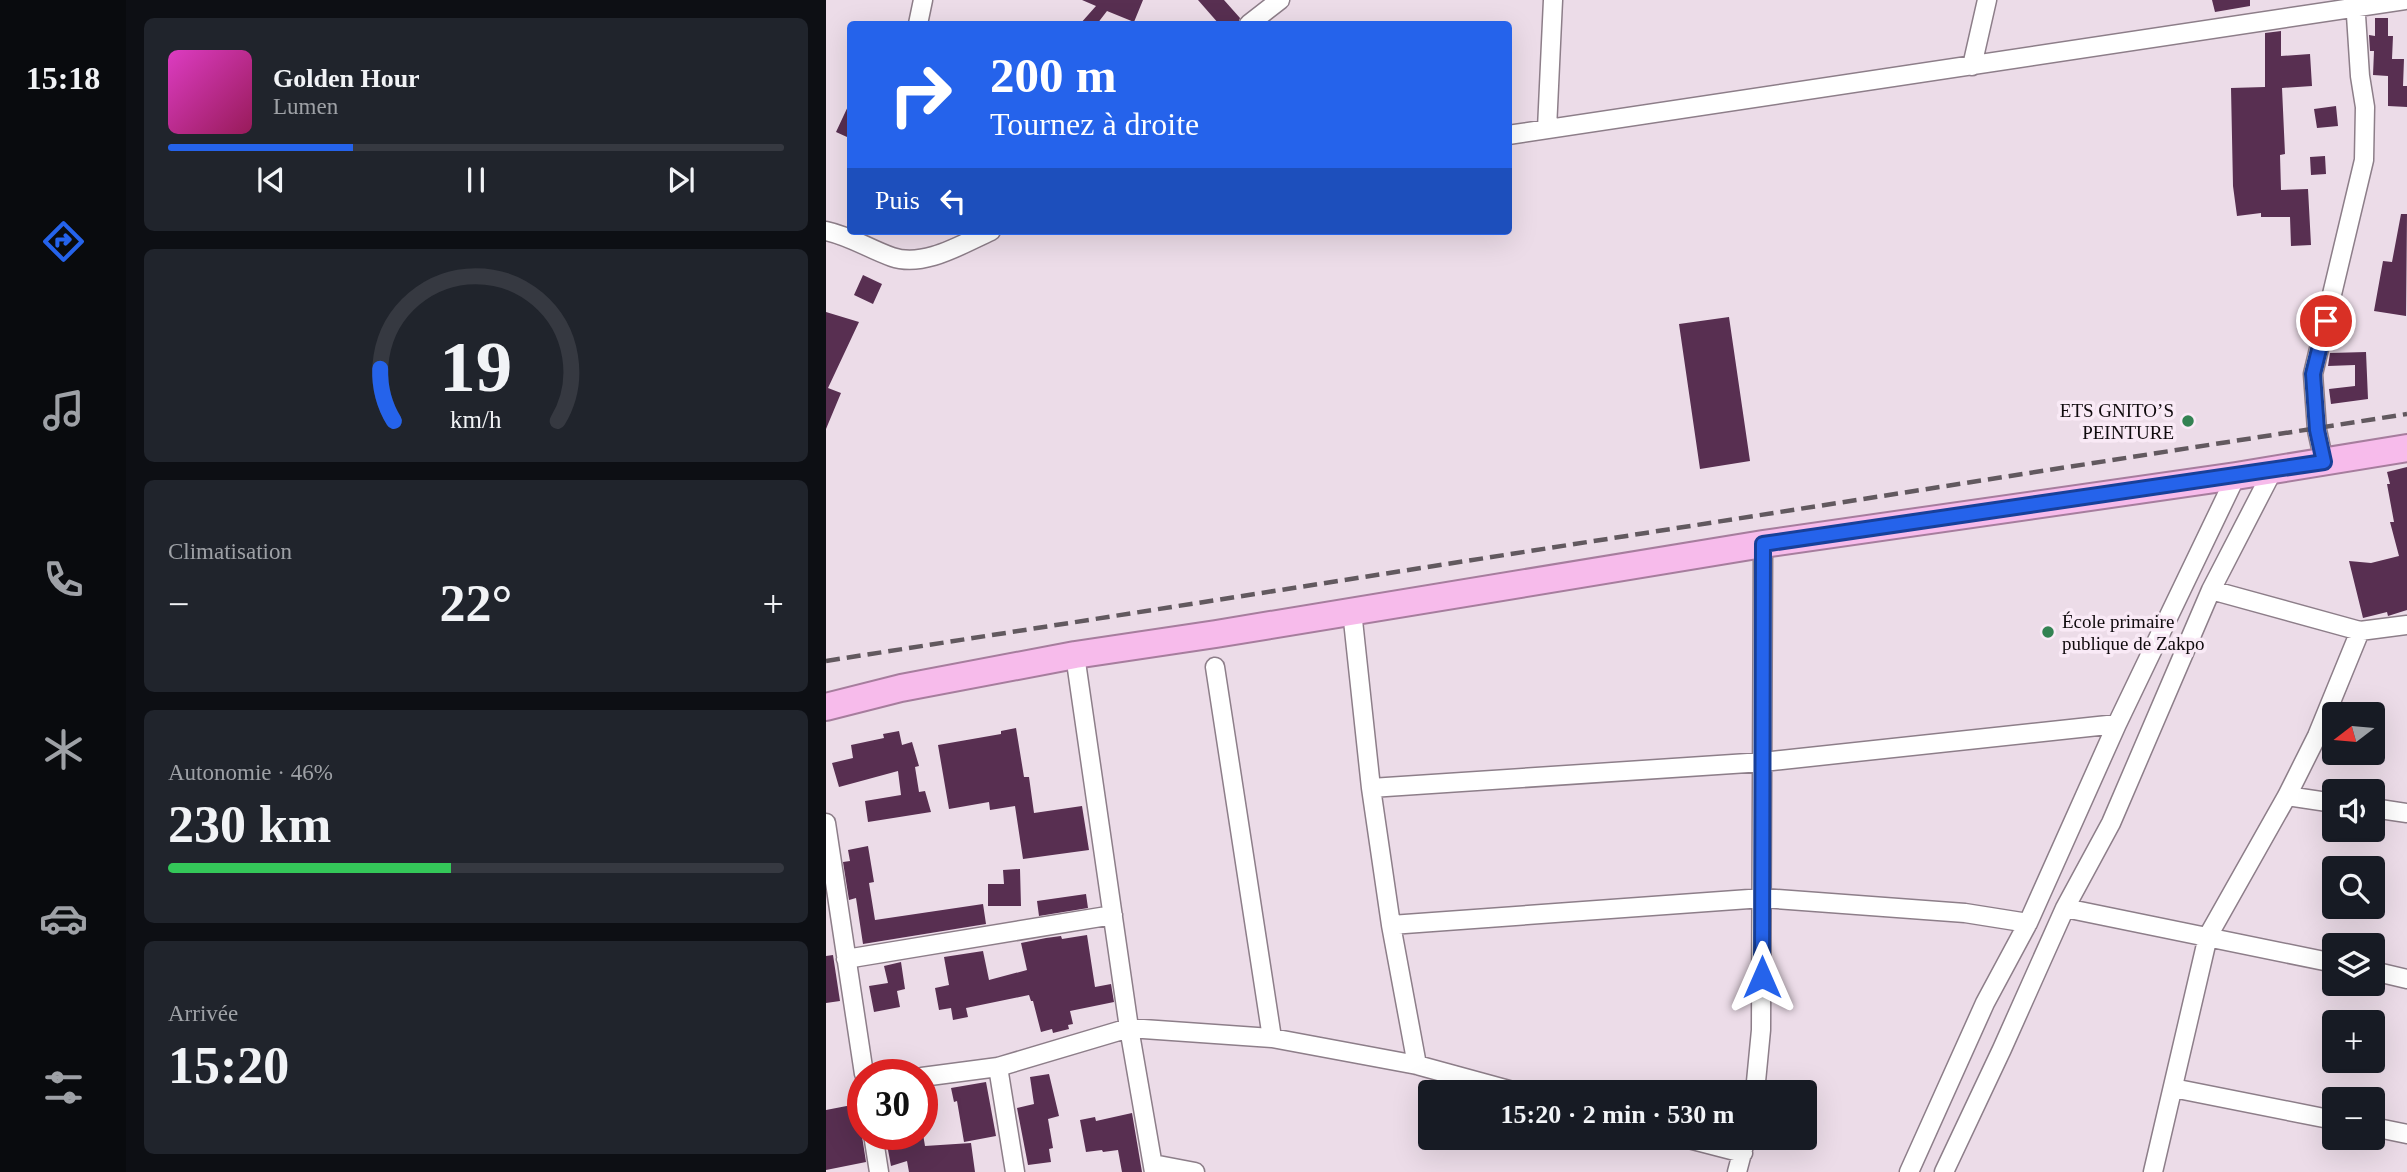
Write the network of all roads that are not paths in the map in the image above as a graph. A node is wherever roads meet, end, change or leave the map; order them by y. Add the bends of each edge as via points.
1 (923, 0) edge
2 (1280, 0) edge
3 (1553, 0) edge
4 (1987, 0) edge
5 (2405, 0) edge
6 (2355, 4) edge
7 (919, 21) edge
8 (1253, 21) edge
9 (1972, 66) junction
10 (1547, 129) junction
11 (1512, 134) edge
12 (826, 231) edge
13 (980, 235) edge
14 (2407, 448) edge
15 (2324, 462) junction
16 (2274, 468) junction
17 (2236, 476) junction
18 (1763, 544) junction
19 (2211, 590) junction
20 (1352, 611) junction
21 (2407, 625) edge
22 (2360, 631) junction
23 (1075, 655) junction
24 (1215, 667) dead end
25 (826, 707) edge
26 (2116, 724) junction
27 (1763, 762) junction
28 (1371, 788) junction
29 (2287, 796) junction
30 (2322, 801) edge
31 (2385, 810) edge
32 (2407, 813) edge
33 (826, 823) edge
34 (1763, 898) junction
35 (2064, 908) junction
36 (1113, 915) junction
37 (2028, 923) junction
38 (1391, 925) junction
39 (2208, 936) junction
40 (846, 958) junction
41 (2322, 960) edge
42 (2385, 974) edge
43 (2407, 979) edge
44 (1985, 1003) junction
45 (2017, 1012) junction
46 (1129, 1028) junction
47 (1272, 1038) junction
48 (862, 1059) edge
49 (1417, 1065) junction
50 (998, 1067) junction
51 (938, 1075) edge
52 (1472, 1080) edge
53 (1756, 1080) edge
54 (2173, 1088) junction
55 (2322, 1118) edge
56 (2385, 1129) edge
57 (2407, 1134) edge
58 (875, 1150) edge
59 (1743, 1150) edge
60 (1153, 1168) edge
61 (878, 1172) edge
62 (1016, 1172) edge
63 (1195, 1172) edge
64 (1737, 1172) edge
65 (1909, 1172) edge
66 (1944, 1172) edge
67 (2153, 1172) edge

1 - 7 street
2 - 8 street
3 - 10 street
4 - 9 street
5 - 6 street
6 - 9 street
6 - 15 street via 2366,136 2313,374
9 - 10 street
10 - 11 street
12 - 13 street via 895,258 921,259
14 - 15 highway
15 - 16 highway
16 - 17 highway
16 - 19 street
17 - 18 highway
17 - 26 street
18 - 20 highway
18 - 27 street
19 - 22 street
19 - 35 street via 2111,823
20 - 23 highway
20 - 28 street
21 - 22 street
22 - 29 street
23 - 25 highway
23 - 36 street
24 - 47 street
26 - 27 street
26 - 37 street
27 - 28 street
27 - 34 street
28 - 38 street
29 - 30 street
29 - 39 street
31 - 32 street
33 - 40 street
34 - 37 street via 1965,913
34 - 38 street
34 - 53 street
35 - 39 street
35 - 45 street
36 - 40 street
36 - 46 street
37 - 44 street
38 - 49 street
39 - 41 street
39 - 54 street
40 - 48 street
42 - 43 street
44 - 45 street
44 - 65 street
45 - 66 street
46 - 47 street
46 - 50 street
46 - 60 street
47 - 49 street
49 - 52 street
50 - 51 street
50 - 62 street
54 - 55 street
54 - 67 street
56 - 57 street
58 - 61 street
59 - 64 street
60 - 63 street

